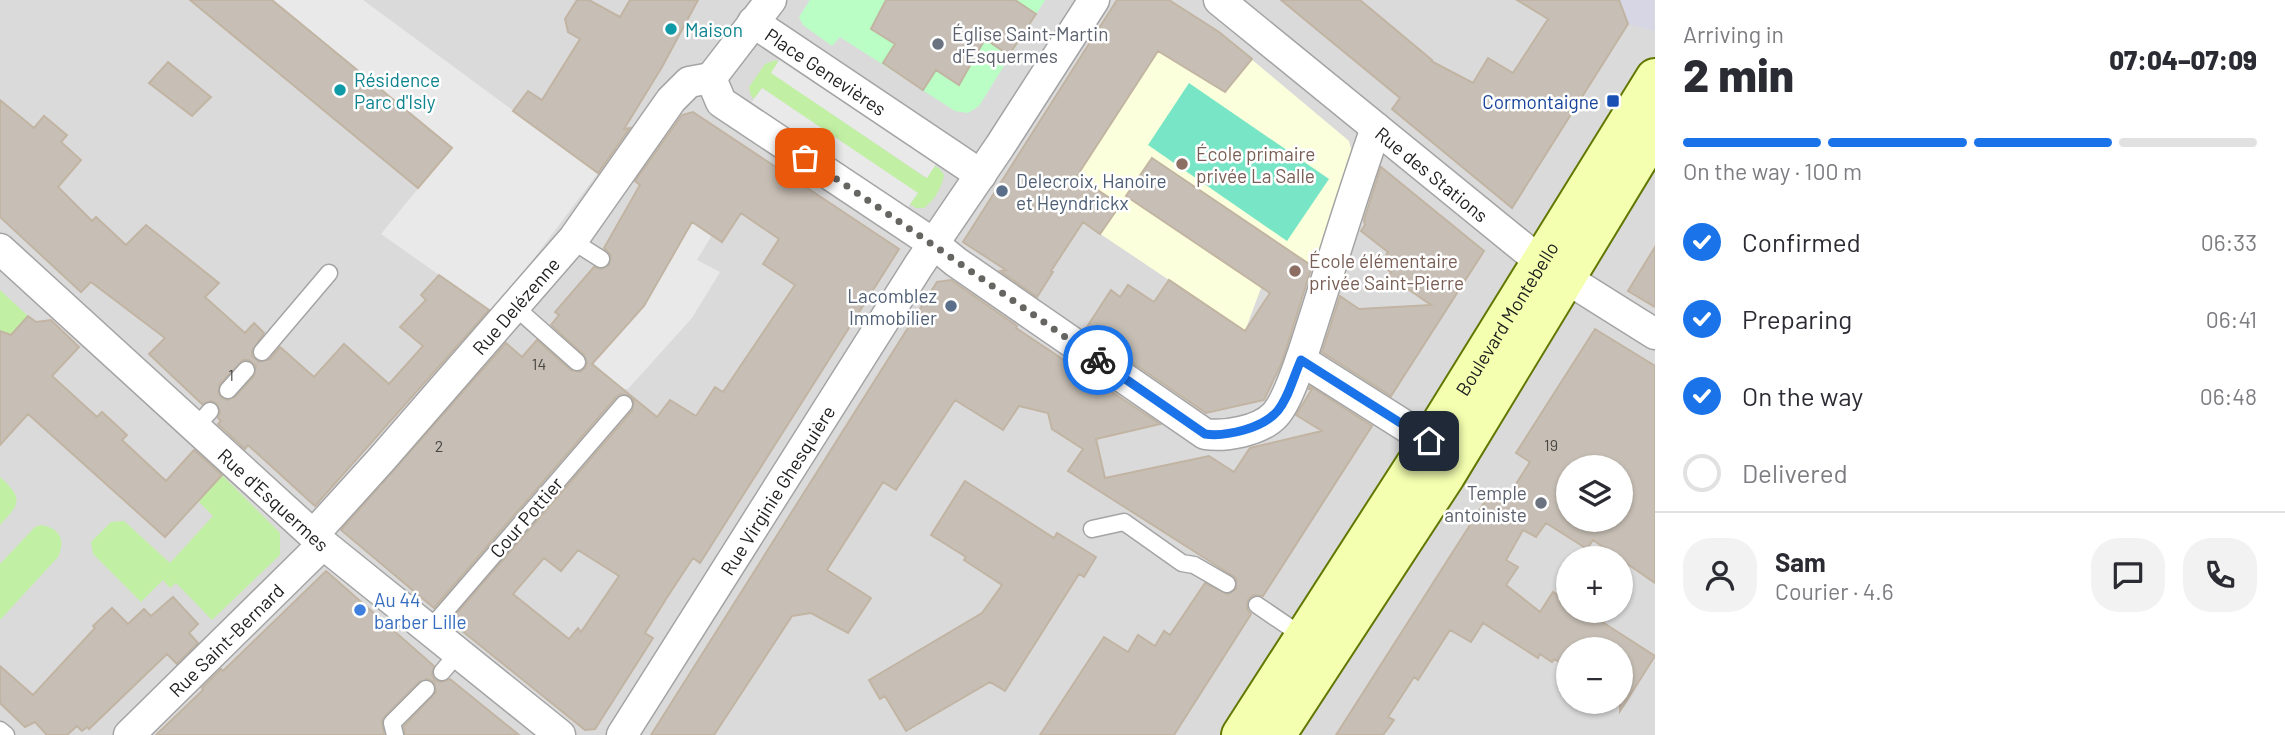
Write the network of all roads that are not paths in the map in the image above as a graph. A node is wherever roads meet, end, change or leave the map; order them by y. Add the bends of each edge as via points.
1 (1094, 0) edge
2 (1219, 0) edge
3 (763, 11) edge
4 (711, 78) junction
5 (1655, 78) edge
6 (1376, 128) junction
7 (1655, 131) edge
8 (981, 175) junction
9 (571, 240) junction
10 (934, 244) junction
11 (0, 249) edge
12 (601, 259) dead end
13 (1554, 271) junction
14 (329, 273) dead end
15 (514, 306) junction
16 (1655, 334) edge
17 (262, 352) dead end
18 (1301, 360) junction
19 (577, 362) dead end
20 (246, 370) dead end
21 (228, 390) dead end
22 (624, 404) dead end
23 (1429, 441) junction
24 (1092, 529) dead end
25 (318, 539) junction
26 (1227, 584) dead end
27 (1257, 605) dead end
28 (429, 630) junction
29 (1305, 637) junction
30 (426, 689) dead end
31 (0, 730) edge
32 (6, 735) edge
33 (129, 735) edge
34 (395, 735) edge
35 (560, 735) edge
36 (622, 735) edge
37 (1241, 735) edge
38 (1276, 735) edge

1 - 8 street
2 - 6 street, Rue des Stations
3 - 4 street, Place Genevières
3 - 8 street, Place Genevières
4 - 9 street, Rue Delézenne via 689,82 671,100
4 - 10 street via 721,102
5 - 13 main road, Boulevard Montebello
6 - 13 street, Rue des Stations
6 - 18 street
7 - 13 main road, Boulevard Montebello
8 - 10 street
9 - 12 lane
9 - 15 street, Rue Delézenne
10 - 18 street via 1205,434 1227,435 1273,417
10 - 36 street, Rue Virginie Ghesquière
11 - 25 street, Rue d'Esquermes via 203,419
13 - 16 street, Rue des Stations
13 - 23 main road, Boulevard Montebello
13 - 38 main road, Boulevard Montebello via 1446,475
14 - 17 lane
15 - 19 lane
15 - 25 street, Rue Delézenne
18 - 23 street
20 - 21 lane
22 - 28 lane, Cour Pottier
23 - 29 main road, Boulevard Montebello
24 - 26 lane via 1124,522 1182,563
25 - 28 street, Rue d'Esquermes
25 - 33 street, Rue Saint-Bernard
27 - 29 lane
28 - 35 street, Rue d'Esquermes via 450,663
29 - 37 main road, Boulevard Montebello
30 - 34 lane via 392,723
31 - 32 lane

